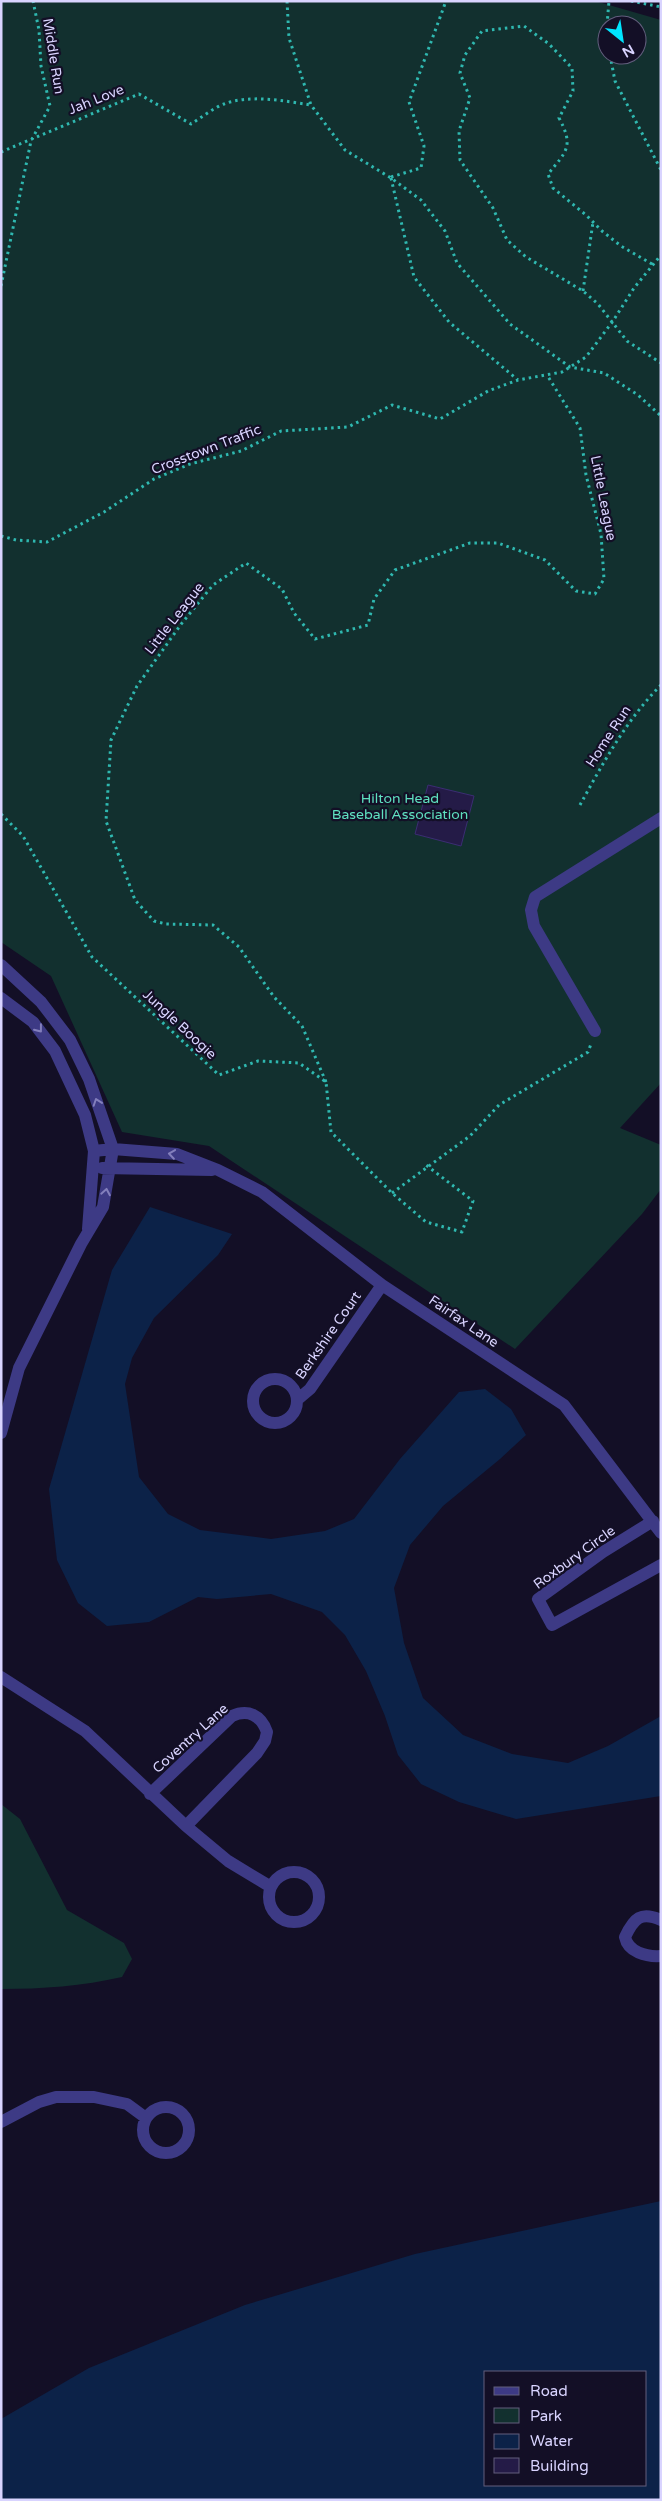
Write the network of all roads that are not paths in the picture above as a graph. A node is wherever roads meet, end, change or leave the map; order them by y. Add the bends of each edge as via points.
1 (661, 818) edge
2 (1, 965) edge
3 (1, 998) edge
4 (595, 1031) road end
5 (112, 1148) junction
6 (94, 1151) junction
7 (110, 1168) junction
8 (92, 1169) junction
9 (218, 1170) junction
10 (87, 1232) junction
11 (382, 1285) junction
12 (297, 1400) dead end
13 (1, 1433) edge
14 (653, 1521) junction
15 (661, 1533) edge
16 (661, 1566) edge
17 (1, 1677) edge
18 (150, 1794) junction
19 (186, 1826) junction
20 (271, 1886) dead end
21 (661, 1920) edge
22 (661, 1956) edge
23 (146, 2118) dead end
24 (1, 2122) edge

1 - 4 street via 535,897 531,910 534,926
5 -> 2 street via 89,1079 70,1040 41,1002
3 -> 6 street via 33,1022 55,1050 85,1115
5 - 6 street, Fairfax Lane
5 - 7 street
9 -> 5 street, Fairfax Lane via 177,1154
6 - 8 street
7 - 8 street, Fairfax Lane
7 - 9 street, Fairfax Lane
10 -> 7 street via 103,1207
8 - 10 street
9 - 11 street, Fairfax Lane via 262,1192
10 - 13 street via 19,1368
11 - 12 street, Berkshire Court via 310,1389
11 - 14 street, Fairfax Lane via 564,1405
14 - 15 street, Fairfax Lane
14 - 16 street, Roxbury Circle via 538,1599 552,1625
17 - 18 street, Coventry Lane via 85,1731
18 - 19 street, Coventry Lane
18 - 19 street, Coventry Lane via 232,1716 242,1712 259,1718 267,1732 261,1747
19 - 20 street, Coventry Lane via 228,1861
21 - 22 street via 649,1914 641,1916 625,1937 626,1944 638,1953
23 - 24 street via 126,2104 102,2098 56,2097

